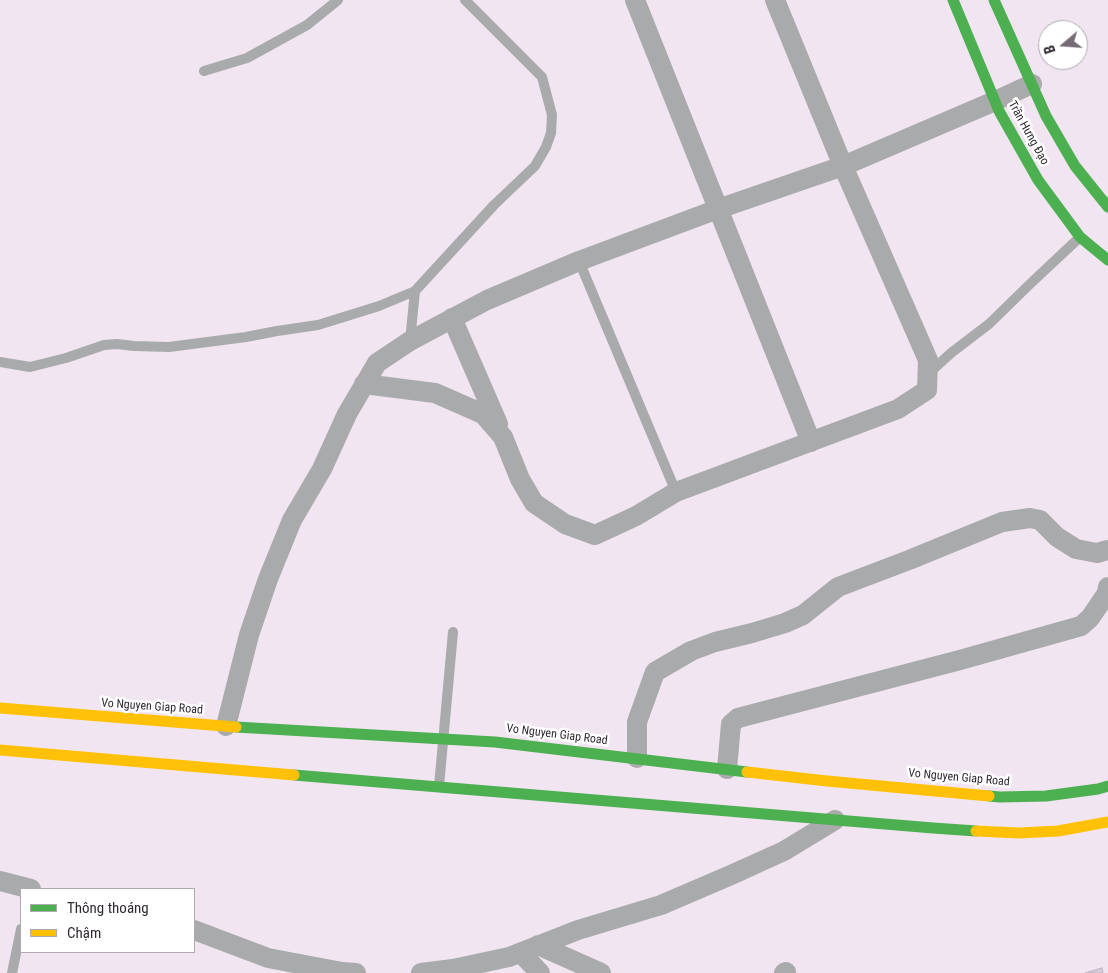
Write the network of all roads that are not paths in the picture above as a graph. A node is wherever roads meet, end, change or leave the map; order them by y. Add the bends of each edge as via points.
1 (338, 0) edge
2 (465, 0) edge
3 (635, 0) edge
4 (775, 0) edge
5 (953, 0) edge
6 (994, 0) edge
7 (204, 71) dead end
8 (1032, 84) junction
9 (995, 101) junction
10 (843, 166) junction
11 (1108, 207) edge
12 (718, 209) junction
13 (1080, 237) junction
14 (1108, 260) edge
15 (578, 261) junction
16 (415, 291) junction
17 (452, 318) junction
18 (410, 341) junction
19 (0, 362) edge
20 (927, 375) junction
21 (364, 384) junction
22 (503, 437) junction
23 (811, 442) junction
24 (676, 492) junction
25 (1108, 550) edge
26 (1108, 587) edge
27 (453, 632) dead end
28 (0, 708) edge
29 (226, 726) junction
30 (443, 739) junction
31 (0, 750) edge
32 (637, 758) junction
33 (727, 769) junction
34 (1108, 786) edge
35 (439, 787) junction
36 (835, 820) junction
37 (1108, 822) edge
38 (0, 881) edge
39 (25, 888) edge
40 (195, 930) edge
41 (20, 934) edge
42 (530, 949) junction
43 (272, 966) edge
44 (12, 973) edge
45 (356, 973) edge
46 (421, 973) edge
47 (540, 973) edge
48 (601, 973) edge

1 - 7 lane via 307,26 247,58
2 - 16 lane via 542,77 552,115 551,133 535,166 494,205
3 - 12 street
4 - 10 street
5 - 9 main road, Trần Hưng Đạo
6 - 8 main road, Trần Hưng Đạo
8 - 9 street
8 - 11 main road, Trần Hưng Đạo via 1075,166
9 - 10 street
9 - 13 main road, Trần Hưng Đạo via 1038,180
10 - 12 street
10 - 20 street via 928,360
12 - 15 street
12 - 23 street
13 - 14 main road, Trần Hưng Đạo
13 - 20 lane via 989,324
15 - 17 street
15 - 24 lane
16 - 18 lane
16 - 19 lane via 318,325 169,347 104,345 30,367
17 - 18 street
17 - 22 street
18 - 21 street via 377,363
20 - 23 street via 927,390 898,409
21 - 22 street via 435,393 483,414
21 - 29 street via 292,520 268,579 248,635
22 - 24 street via 534,503 565,524 594,534 636,516
23 - 24 street
25 - 32 street via 1097,553 1076,548 1057,537 1040,520 1030,518 1002,522 838,586 803,615 691,651 655,672 637,722
26 - 33 street via 1090,618 1081,626 738,718 732,724
27 - 30 lane
28 - 29 main road, Vo Nguyen Giap Road
29 - 30 main road, Vo Nguyen Giap Road
30 - 32 main road, Vo Nguyen Giap Road
30 - 35 lane
31 - 35 main road
32 - 33 main road, Vo Nguyen Giap Road
33 - 34 main road, Vo Nguyen Giap Road via 1000,797 1046,796
35 - 36 main road
36 - 37 main road via 1020,833 1058,831
36 - 42 street via 784,851 669,901
38 - 39 street
40 - 43 street
41 - 44 lane
42 - 46 street via 509,957
42 - 47 street
42 - 48 street
43 - 45 street

